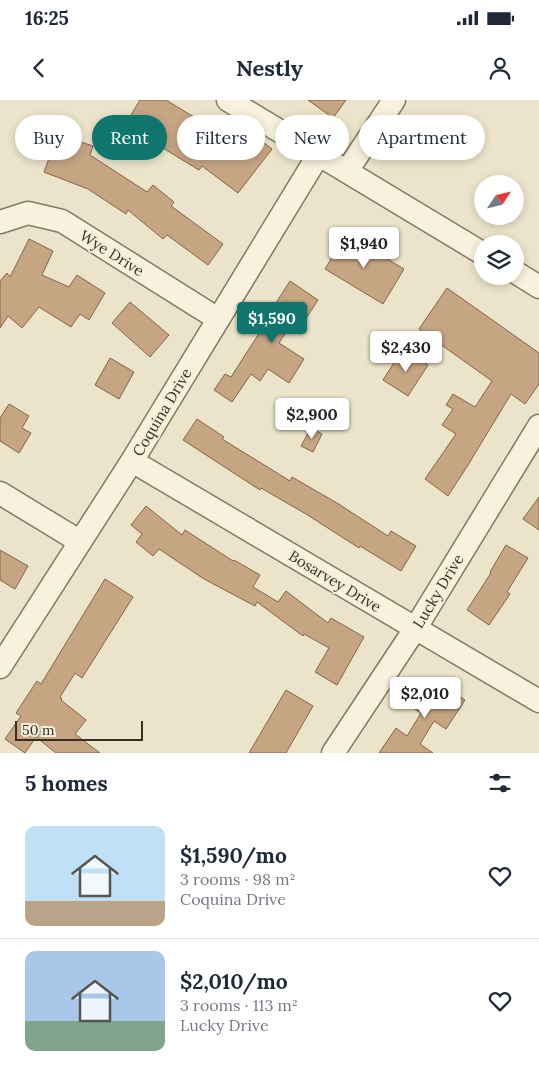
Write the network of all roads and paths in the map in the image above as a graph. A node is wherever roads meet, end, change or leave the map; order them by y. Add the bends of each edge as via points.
1 (228, 100) edge
2 (394, 100) edge
3 (275, 128) edge
4 (315, 160) edge
5 (329, 160) edge
6 (347, 171) junction
7 (0, 222) edge
8 (474, 248) edge
9 (524, 278) edge
10 (539, 287) edge
11 (218, 318) junction
12 (539, 426) edge
13 (132, 461) junction
14 (0, 493) edge
15 (79, 541) junction
16 (415, 629) junction
17 (0, 666) edge
18 (536, 692) edge
19 (333, 753) edge

1 - 3 street
2 - 6 street
4 - 11 street, Coquina Drive
5 - 6 street
6 - 8 street
7 - 11 street, Wye Drive via 28,213 62,221
9 - 10 street
11 - 13 street, Coquina Drive
12 - 16 street, Lucky Drive
13 - 15 street, Coquina Drive
13 - 16 street, Bosarvey Drive
14 - 15 street
15 - 17 street, Coquina Drive
16 - 18 street, Bosarvey Drive
16 - 19 street, Lucky Drive

